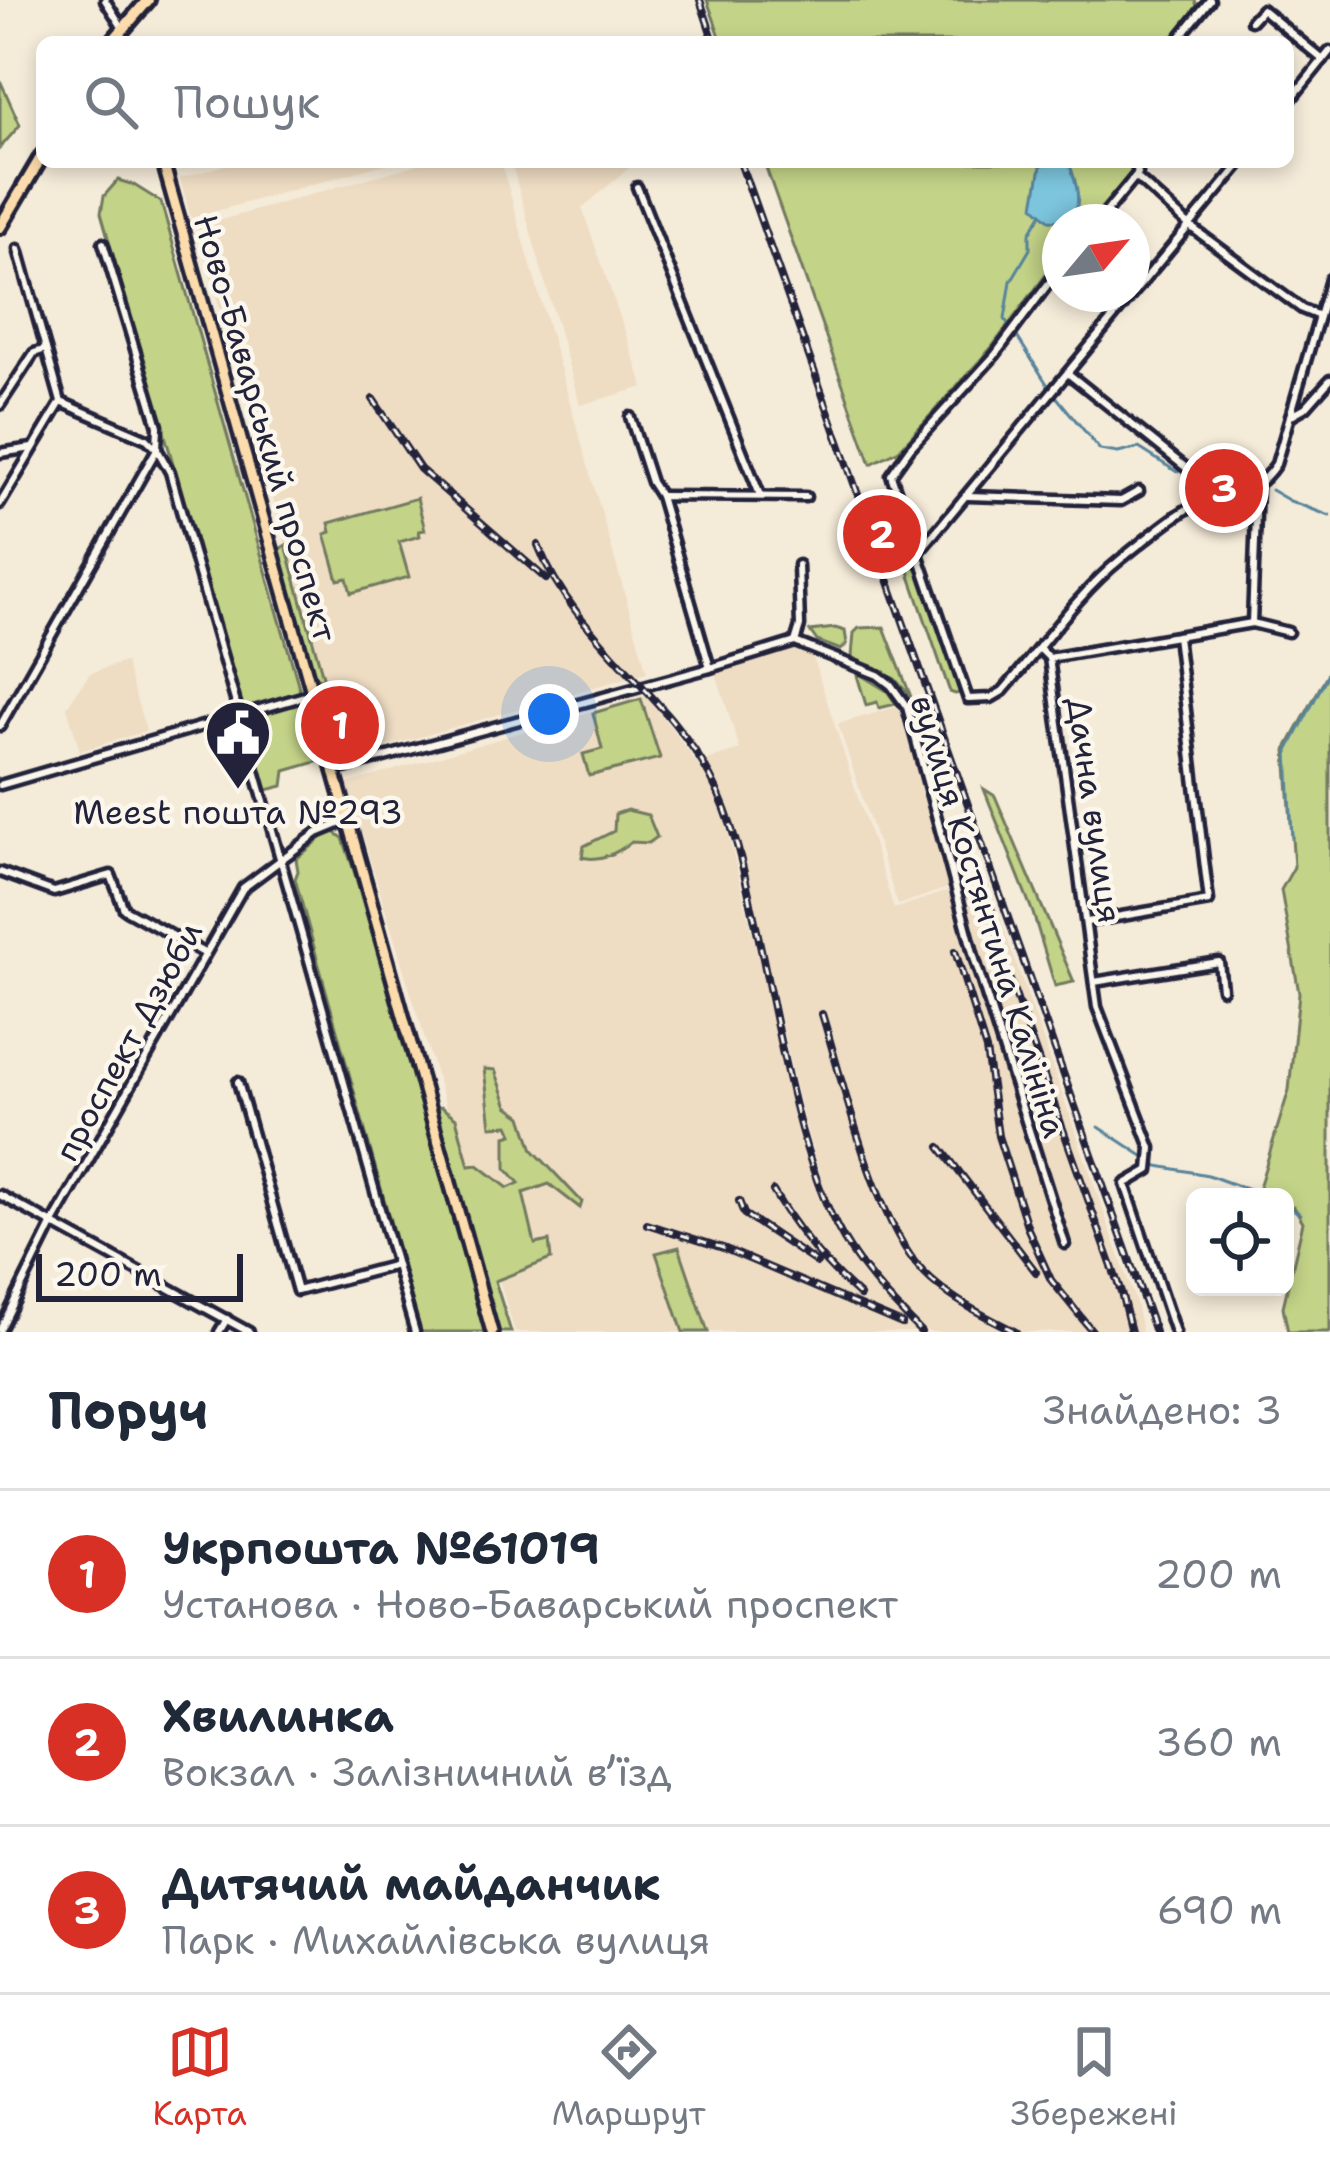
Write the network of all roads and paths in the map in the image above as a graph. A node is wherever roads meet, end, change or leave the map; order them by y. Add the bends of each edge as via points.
1 (105, 0) edge
2 (148, 0) edge
3 (1210, 0) edge
4 (1251, 21) dead end
5 (123, 28) junction
6 (117, 36) edge
7 (125, 36) edge
8 (1182, 36) edge
9 (1330, 51) edge
10 (1322, 59) junction
11 (1294, 96) edge
12 (36, 166) edge
13 (165, 168) edge
14 (1136, 168) edge
15 (1237, 168) edge
16 (1137, 175) junction
17 (637, 188) dead end
18 (1113, 204) edge
19 (0, 227) edge
20 (1191, 227) junction
21 (103, 243) dead end
22 (18, 250) dead end
23 (1330, 279) edge
24 (1042, 292) edge
25 (1319, 316) junction
26 (46, 350) junction
27 (1070, 375) junction
28 (1330, 380) edge
29 (61, 402) junction
30 (0, 405) edge
31 (1290, 416) junction
32 (630, 417) dead end
33 (32, 448) junction
34 (157, 448) junction
35 (0, 453) edge
36 (1257, 487) junction
37 (1139, 491) dead end
38 (760, 495) junction
39 (660, 496) junction
40 (806, 496) dead end
41 (968, 496) junction
42 (1211, 497) junction
43 (0, 504) edge
44 (918, 553) junction
45 (798, 565) dead end
46 (1252, 623) junction
47 (1288, 632) dead end
48 (1177, 636) junction
49 (795, 642) junction
50 (1040, 650) junction
51 (1049, 658) junction
52 (710, 668) junction
53 (312, 694) junction
54 (241, 715) junction
55 (0, 726) edge
56 (333, 771) junction
57 (0, 785) edge
58 (346, 821) junction
59 (282, 857) junction
60 (0, 872) edge
61 (1088, 922) junction
62 (204, 953) junction
63 (1094, 982) junction
64 (1222, 989) dead end
65 (238, 1082) dead end
66 (0, 1195) edge
67 (53, 1223) junction
68 (1065, 1244) dead end
69 (396, 1265) junction
70 (227, 1319) junction
71 (0, 1330) edge
72 (219, 1332) edge
73 (249, 1332) edge
74 (415, 1332) edge
75 (492, 1332) edge
76 (1175, 1332) edge

1 - 5 street
2 - 5 highway
3 - 8 street
4 - 10 street via 1262,9
5 - 6 highway
5 - 7 main road
9 - 10 street
10 - 11 street
12 - 19 highway
13 - 53 main road, Ново-Баварський проспект
14 - 16 street
15 - 20 street
16 - 18 street
16 - 20 street
17 - 38 street
20 - 25 street
20 - 27 street
21 - 34 street via 158,426
22 - 26 street
23 - 25 street
24 - 44 street via 891,476
25 - 31 street
26 - 29 street
26 - 30 street via 34,353
27 - 41 street
27 - 42 street via 1205,483
28 - 31 street
29 - 33 street
29 - 34 street
31 - 36 street via 1276,464
32 - 39 street
33 - 35 street
33 - 43 street
34 - 54 street
34 - 55 street
36 - 42 street
36 - 46 street
37 - 41 street via 1121,501
38 - 39 street
38 - 40 street
39 - 52 street
41 - 44 street
42 - 50 street via 1115,563
44 - 50 street via 968,699 1003,691
45 - 49 street
46 - 47 street
46 - 48 street
48 - 51 street
48 - 61 street via 1209,901
49 - 52 street
49 - 68 street, вулиця Костянтина Калініна via 878,676 907,707 975,960
50 - 51 street, Дачна вулиця
51 - 61 street, Дачна вулиця
52 - 56 street
53 - 54 street
53 - 56 main road, Ново-Баварський проспект
54 - 57 street
54 - 59 street
56 - 58 main road, Ново-Баварський проспект
58 - 59 street, проспект Дзюби
58 - 75 main road, Ново-Баварський проспект
59 - 62 street, проспект Дзюби via 243,888
59 - 69 street
60 - 62 street via 54,892 111,875 124,909
61 - 63 street, Дачна вулиця
62 - 67 street, проспект Дзюби
63 - 64 street via 1219,962
63 - 76 street, Дачна вулиця via 1096,1007 1151,1148 1152,1163 1125,1184
65 - 69 street via 297,1292
66 - 67 street
67 - 70 street
67 - 71 street, проспект Дзюби
69 - 74 street
70 - 72 street
70 - 73 street

